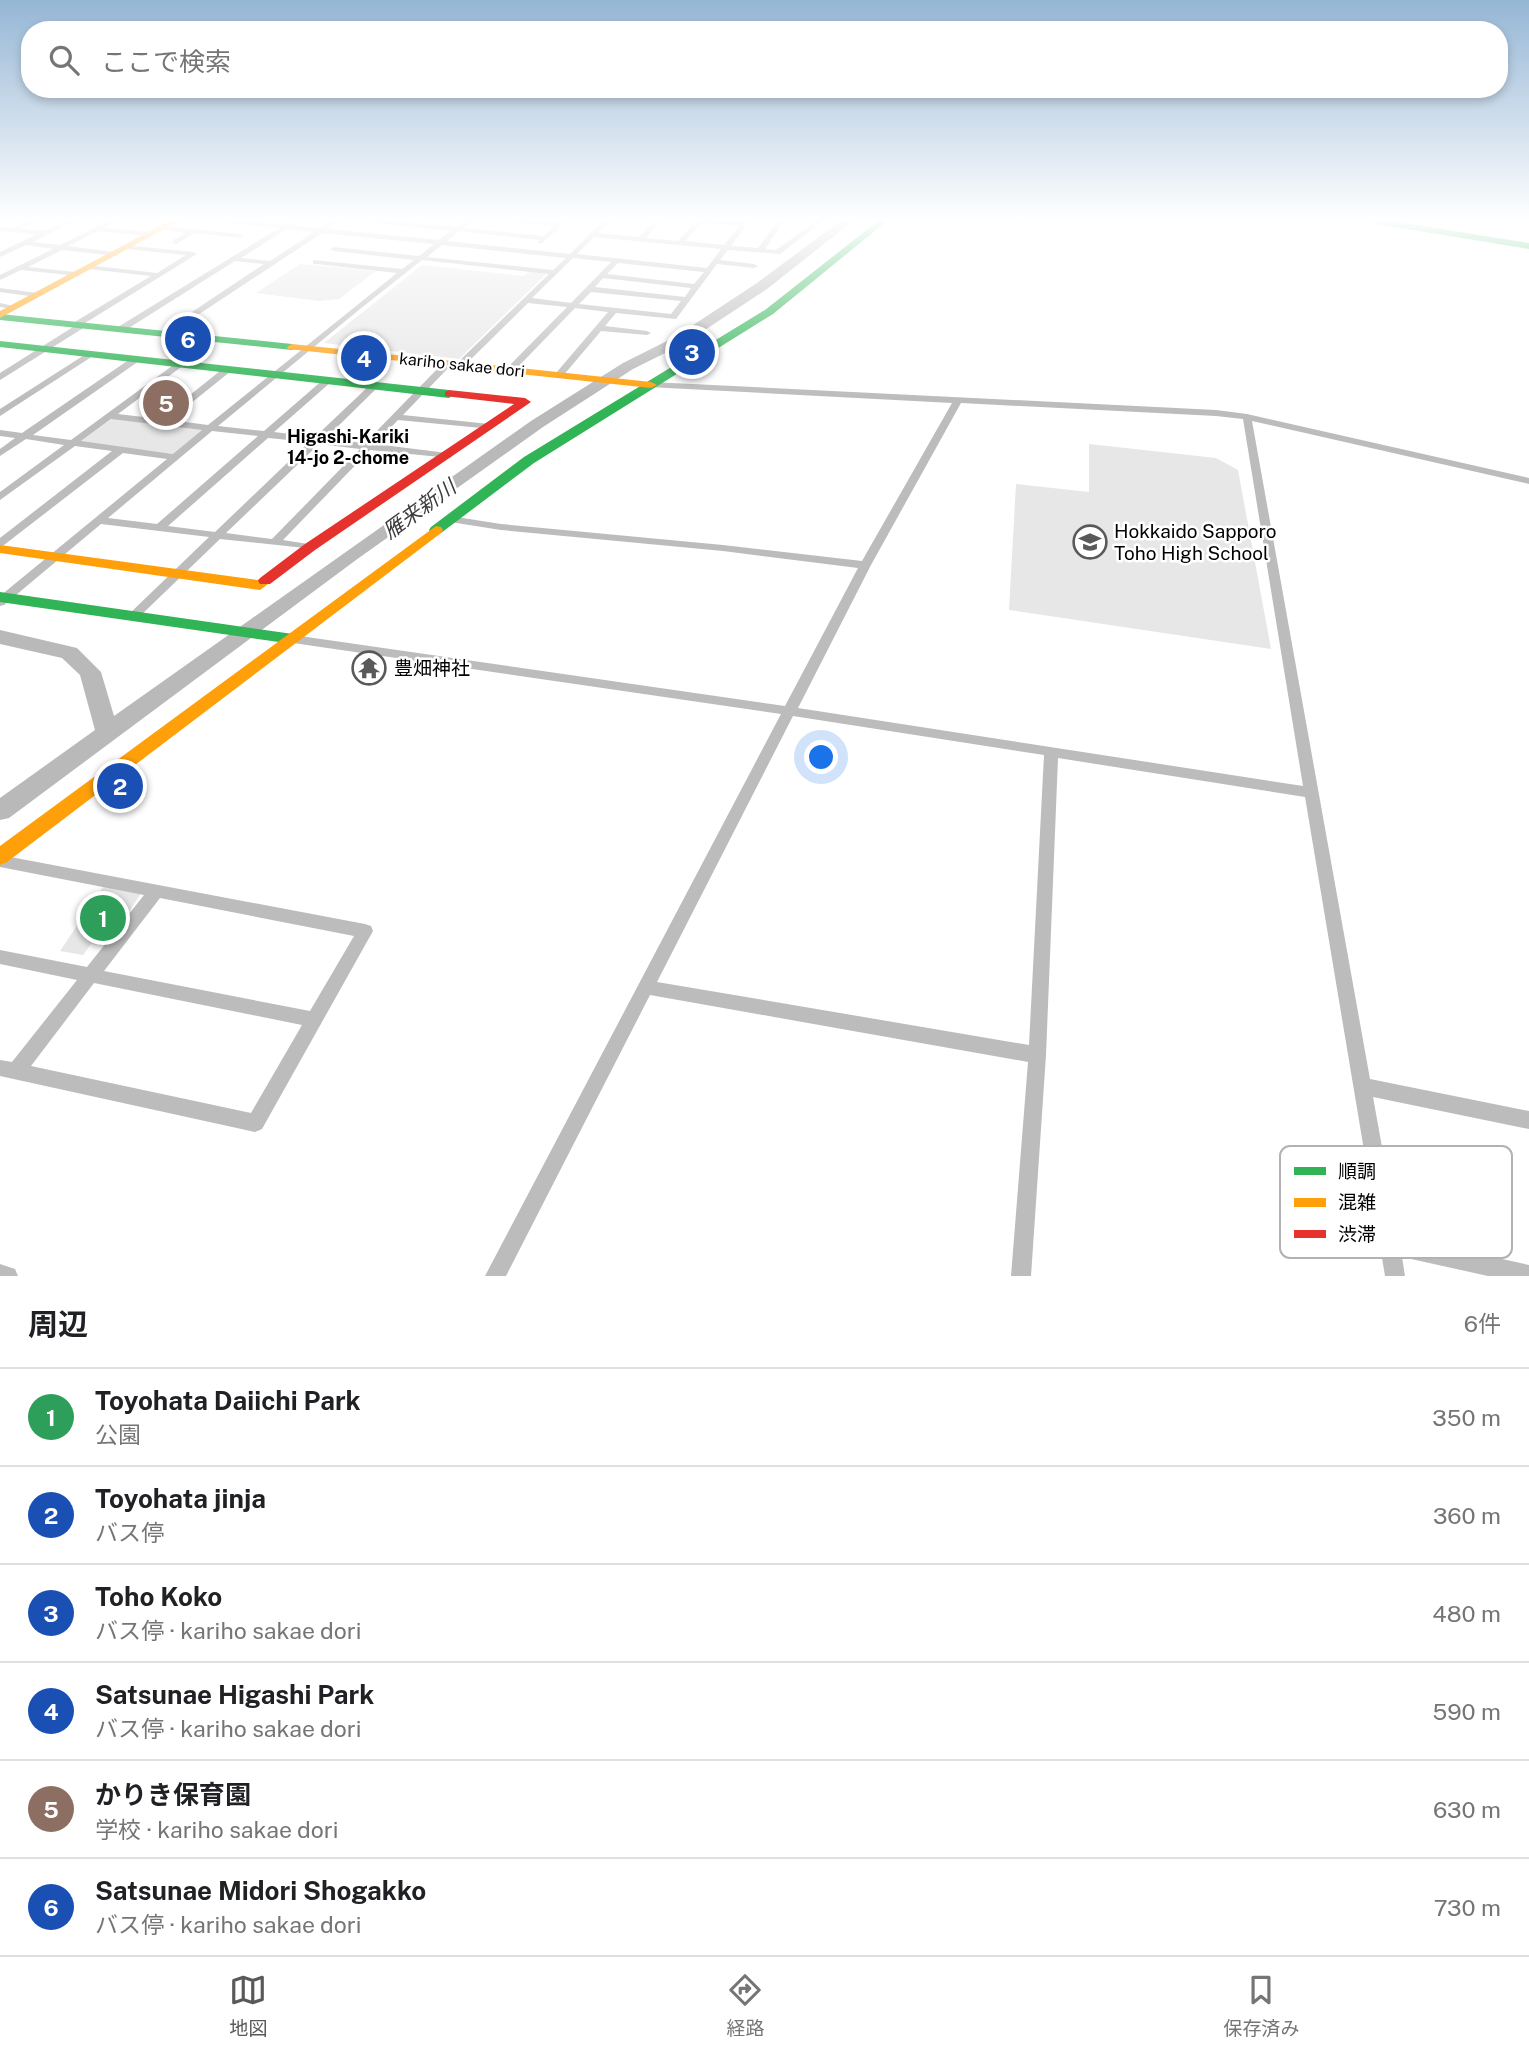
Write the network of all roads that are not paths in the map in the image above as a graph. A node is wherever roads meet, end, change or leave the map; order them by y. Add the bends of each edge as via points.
1 (64, 281) edge
2 (150, 281) edge
3 (199, 281) edge
4 (244, 281) edge
5 (391, 281) edge
6 (545, 281) edge
7 (597, 281) edge
8 (644, 281) edge
9 (700, 281) edge
10 (809, 281) edge
11 (695, 286) junction
12 (589, 289) junction
13 (0, 290) edge
14 (37, 295) junction
15 (685, 299) junction
16 (525, 300) junction
17 (572, 306) junction
18 (614, 310) junction
19 (4, 311) edge
20 (79, 325) junction
21 (598, 328) junction
22 (121, 329) junction
23 (647, 333) dead end
24 (163, 334) junction
25 (214, 339) junction
26 (2, 346) edge
27 (44, 349) junction
28 (306, 349) junction
29 (92, 354) junction
30 (136, 359) junction
31 (180, 364) junction
32 (454, 364) junction
33 (228, 369) junction
34 (510, 370) junction
35 (276, 374) junction
36 (559, 375) junction
37 (0, 377) edge
38 (328, 380) junction
39 (375, 385) junction
40 (651, 385) junction
41 (424, 390) junction
42 (958, 401) junction
43 (0, 414) edge
44 (111, 416) junction
45 (398, 417) junction
46 (1247, 417) junction
47 (162, 422) junction
48 (489, 427) junction
49 (211, 428) junction
50 (0, 433) edge
51 (265, 434) junction
52 (22, 437) junction
53 (316, 442) junction
54 (73, 444) junction
55 (367, 448) junction
56 (120, 450) junction
57 (0, 453) edge
58 (447, 456) junction
59 (176, 457) junction
60 (1529, 481) edge
61 (0, 497) edge
62 (450, 519) junction
63 (98, 520) junction
64 (159, 528) junction
65 (215, 536) junction
66 (0, 543) edge
67 (274, 543) junction
68 (310, 547) junction
69 (0, 549) edge
70 (54, 558) junction
71 (865, 565) junction
72 (176, 574) junction
73 (2, 599) edge
74 (132, 616) junction
75 (293, 639) junction
76 (790, 711) junction
77 (1051, 752) junction
78 (1310, 792) junction
79 (0, 859) edge
80 (157, 890) junction
81 (0, 957) edge
82 (91, 976) junction
83 (646, 987) junction
84 (314, 1020) junction
85 (1037, 1055) junction
86 (8, 1069) edge
87 (1362, 1086) junction
88 (1529, 1120) edge
89 (1373, 1146) edge
90 (1392, 1258) edge
91 (1450, 1258) edge
92 (0, 1274) edge
93 (1519, 1274) edge
94 (8, 1276) edge
95 (495, 1276) edge
96 (1021, 1276) edge
97 (1395, 1276) edge

1 - 14 street
2 - 20 street
3 - 22 street
4 - 24 street
5 - 28 street
6 - 16 street
7 - 12 street
8 - 11 street
9 - 11 street
10 - 40 street via 769,313
11 - 15 street
12 - 15 street
12 - 17 street
13 - 14 street
14 - 19 street
15 - 18 street via 673,317
16 - 17 street
16 - 32 street
17 - 18 street
17 - 34 street
18 - 21 street
19 - 20 street, kariho sakae dori
20 - 22 street, kariho sakae dori
20 - 27 street
21 - 23 street
21 - 36 street
22 - 24 street, kariho sakae dori
24 - 25 street, kariho sakae dori
25 - 28 street, kariho sakae dori
25 - 31 street
26 - 27 street
27 - 29 street
27 - 37 street
28 - 32 street, kariho sakae dori
28 - 35 street
29 - 30 street
29 - 43 street
30 - 31 street
30 - 52 street
31 - 33 street
31 - 44 street
32 - 34 street, kariho sakae dori
32 - 41 street
33 - 35 street
33 - 47 street
34 - 36 street, kariho sakae dori
35 - 38 street
35 - 49 street
36 - 40 street, kariho sakae dori
38 - 39 street
38 - 51 street
39 - 41 street
39 - 53 street
40 - 42 street
40 - 62 street via 529,460
41 - 45 street
41 - 48 street via 525,402
42 - 46 street
42 - 71 street
44 - 47 street
44 - 54 street
45 - 48 street
45 - 55 street
46 - 60 street
46 - 78 street
47 - 49 street
48 - 58 street
49 - 51 street
49 - 59 street
50 - 52 street
51 - 53 street
51 - 64 street
52 - 54 street
52 - 57 street
53 - 55 street
53 - 65 street
54 - 56 street
54 - 61 street
55 - 58 street
55 - 67 street
56 - 59 street
56 - 66 street
58 - 68 street
59 - 63 street
62 - 71 street
62 - 75 street
63 - 64 street
63 - 70 street
64 - 65 street
65 - 67 street
65 - 72 street
67 - 68 street
68 - 72 street via 260,585
69 - 70 street
70 - 72 street
70 - 73 street
71 - 76 street
72 - 74 street
73 - 74 street
74 - 75 street
75 - 76 street
75 - 79 street
76 - 77 street
76 - 83 street
77 - 78 street
77 - 85 street
78 - 87 street
79 - 80 street
80 - 82 street
80 - 84 street via 365,931
81 - 82 street
82 - 84 street
82 - 86 street
83 - 85 street
83 - 95 street
84 - 86 street via 255,1123
85 - 96 street
87 - 88 street
87 - 89 street
90 - 97 street
91 - 93 street
92 - 94 street

